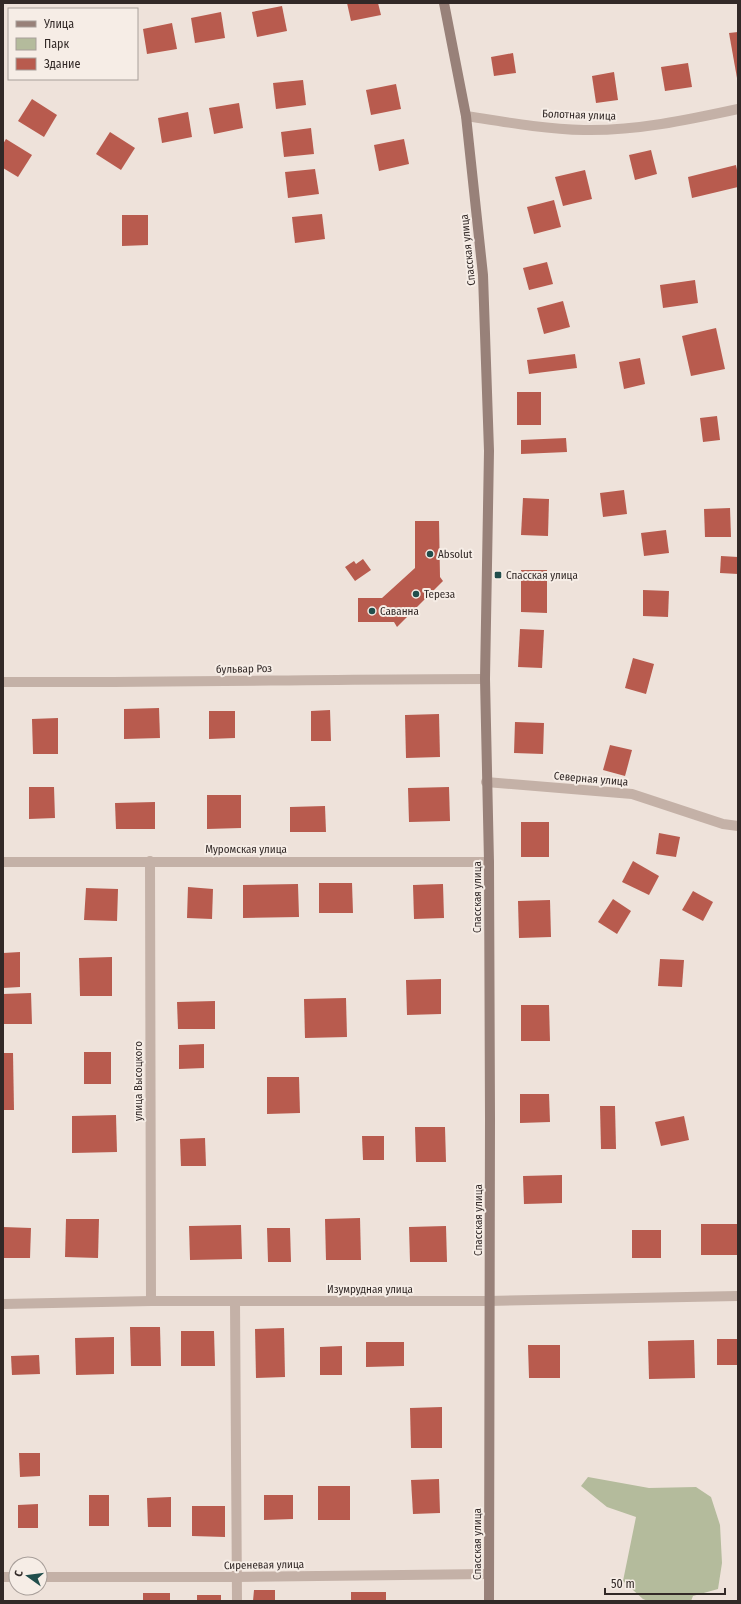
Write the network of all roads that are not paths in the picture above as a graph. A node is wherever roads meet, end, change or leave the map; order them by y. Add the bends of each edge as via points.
1 (444, 3) edge
2 (738, 109) edge
3 (466, 116) junction
4 (485, 679) junction
5 (3, 682) edge
6 (486, 782) junction
7 (738, 826) edge
8 (150, 861) junction
9 (3, 862) edge
10 (489, 862) junction
11 (738, 1296) edge
12 (151, 1301) junction
13 (489, 1301) junction
14 (235, 1302) junction
15 (3, 1304) edge
16 (488, 1574) junction
17 (48, 1577) edge
18 (237, 1577) junction
19 (237, 1601) edge
20 (489, 1601) edge

1 - 3 street, Спасская улица
2 - 3 street, Болотная улица via 679,122 611,130 538,126
3 - 4 street, Спасская улица via 483,275 489,451
4 - 5 street, бульвар Роз
4 - 6 street, Спасская улица
6 - 7 street, Северная улица via 632,794 723,824
6 - 10 street, Спасская улица
8 - 9 street, Муромская улица
8 - 10 street, Муромская улица
8 - 12 street, улица Высоцкого
10 - 13 street, Спасская улица
11 - 13 street, Изумрудная улица
12 - 14 street, Изумрудная улица
12 - 15 street, Изумрудная улица
13 - 14 street, Изумрудная улица
13 - 16 street, Спасская улица
14 - 18 street
16 - 18 street, Сиреневая улица
16 - 20 street, Спасская улица
17 - 18 street, Сиреневая улица
18 - 19 street

